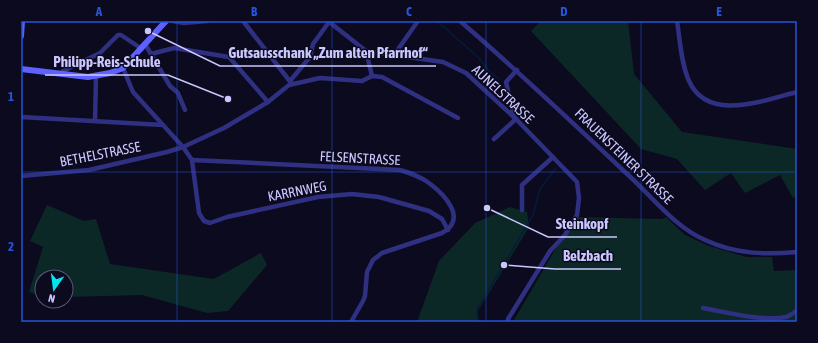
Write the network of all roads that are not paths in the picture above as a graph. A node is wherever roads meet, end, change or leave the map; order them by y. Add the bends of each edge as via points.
1 (22, 21) edge
2 (166, 21) edge
3 (173, 21) edge
4 (207, 21) edge
5 (243, 21) edge
6 (329, 21) edge
7 (418, 21) edge
8 (460, 21) edge
9 (677, 21) edge
10 (21, 36) edge
11 (144, 47) junction
12 (366, 51) junction
13 (151, 54) junction
14 (394, 55) junction
15 (123, 68) junction
16 (21, 69) edge
17 (517, 70) junction
18 (61, 74) junction
19 (96, 76) junction
20 (372, 76) junction
21 (291, 83) junction
22 (797, 92) edge
23 (268, 102) junction
24 (185, 110) dead end
25 (21, 117) edge
26 (458, 118) dead end
27 (515, 118) junction
28 (95, 121) junction
29 (163, 125) junction
30 (494, 139) dead end
31 (183, 147) junction
32 (553, 157) junction
33 (192, 160) junction
34 (21, 176) edge
35 (522, 210) dead end
36 (448, 230) junction
37 (797, 252) edge
38 (703, 308) dead end
39 (797, 311) edge
40 (351, 322) edge
41 (509, 322) edge

1 - 10 street
2 - 11 street
3 - 4 street
5 - 21 street
6 - 12 street, AUNELSTRASSE
6 - 21 street via 313,44 310,57
7 - 14 street
8 - 17 street, FRAUENSTEINER STRASSE
9 - 22 street via 689,80 704,99 715,104 731,106
11 - 13 street
11 - 15 street
11 - 18 street via 118,36 100,53
12 - 14 street, AUNELSTRASSE
12 - 20 street
13 - 23 street via 174,48 229,57
13 - 24 street via 170,86 178,93
14 - 27 street, AUNELSTRASSE via 443,62 466,73
15 - 19 street
15 - 29 street via 133,92
16 - 18 street
17 - 27 street via 506,82
17 - 37 street, FRAUENSTEINER STRASSE via 685,229 706,241 746,253
18 - 19 street
19 - 28 street
20 - 21 street via 362,81 320,78
20 - 26 street via 382,77
21 - 23 street, BETHELSTRASSE
23 - 31 street, BETHELSTRASSE via 224,128
25 - 28 street
27 - 30 street
27 - 32 street, AUNELSTRASSE
28 - 29 street
29 - 31 street
31 - 33 street
31 - 34 street, BETHELSTRASSE via 93,169
32 - 35 street via 522,185
32 - 41 street, AUNELSTRASSE via 577,182 579,198 576,215 566,235 550,251 508,319
33 - 36 street, FELSENSTRASSE via 400,170 428,182 449,204 454,216 452,226
33 - 36 street, KARRNWEG via 199,213 204,221 210,223 318,197 352,194 379,197 429,211 442,219
36 - 40 street via 382,253 373,260 366,272 365,296
38 - 39 street via 760,317 786,317

